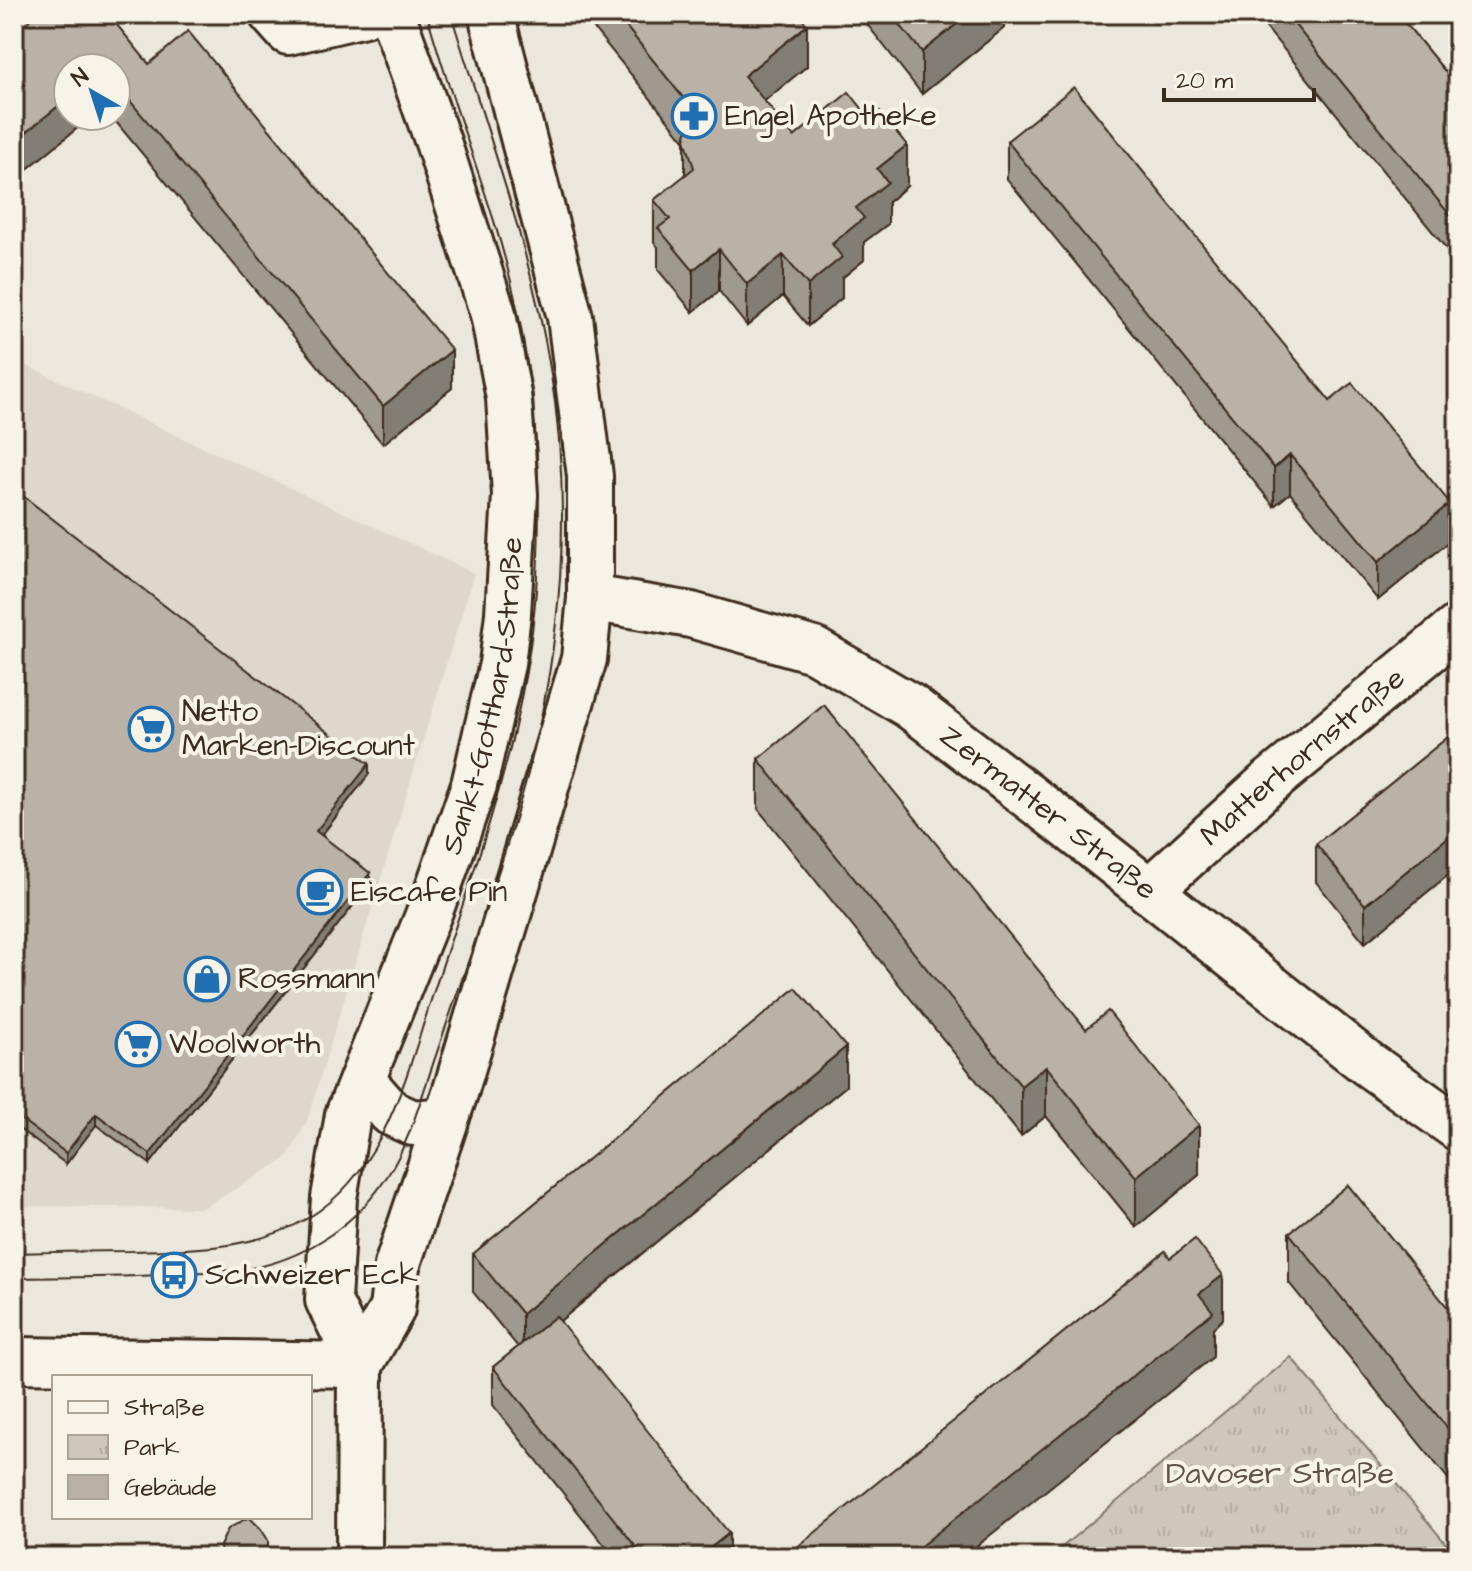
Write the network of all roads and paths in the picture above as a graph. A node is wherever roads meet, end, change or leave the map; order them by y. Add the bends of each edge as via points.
1 (272, 14) edge
2 (364, 14) edge
3 (392, 14) edge
4 (491, 14) edge
5 (590, 598) junction
6 (1458, 627) edge
7 (1149, 891) junction
8 (362, 1080) junction
9 (446, 1120) junction
10 (1455, 1121) edge
11 (14, 1360) edge
12 (360, 1365) junction
13 (359, 1557) edge

1 - 2 street via 288,32
3 - 8 street, Sankt-Gotthard-Straße via 493,314 509,398 515,495 502,664 474,785
4 - 5 street, Sankt-Gotthard-Straße via 570,317 590,476
5 - 7 street, Zermatter Straße via 691,615 814,650 910,706
5 - 9 street, Sankt-Gotthard-Straße via 584,659
6 - 7 street, Matterhornstraße via 1265,786
7 - 10 street, Zermatter Straße via 1368,1064
8 - 9 street via 391,1113 413,1123
8 - 12 street, Sankt-Gotthard-Straße via 348,1115 336,1183 328,1300
9 - 12 street, Sankt-Gotthard-Straße via 397,1266 392,1309
11 - 12 street
12 - 13 street, Sankt-Gotthard-Straße

